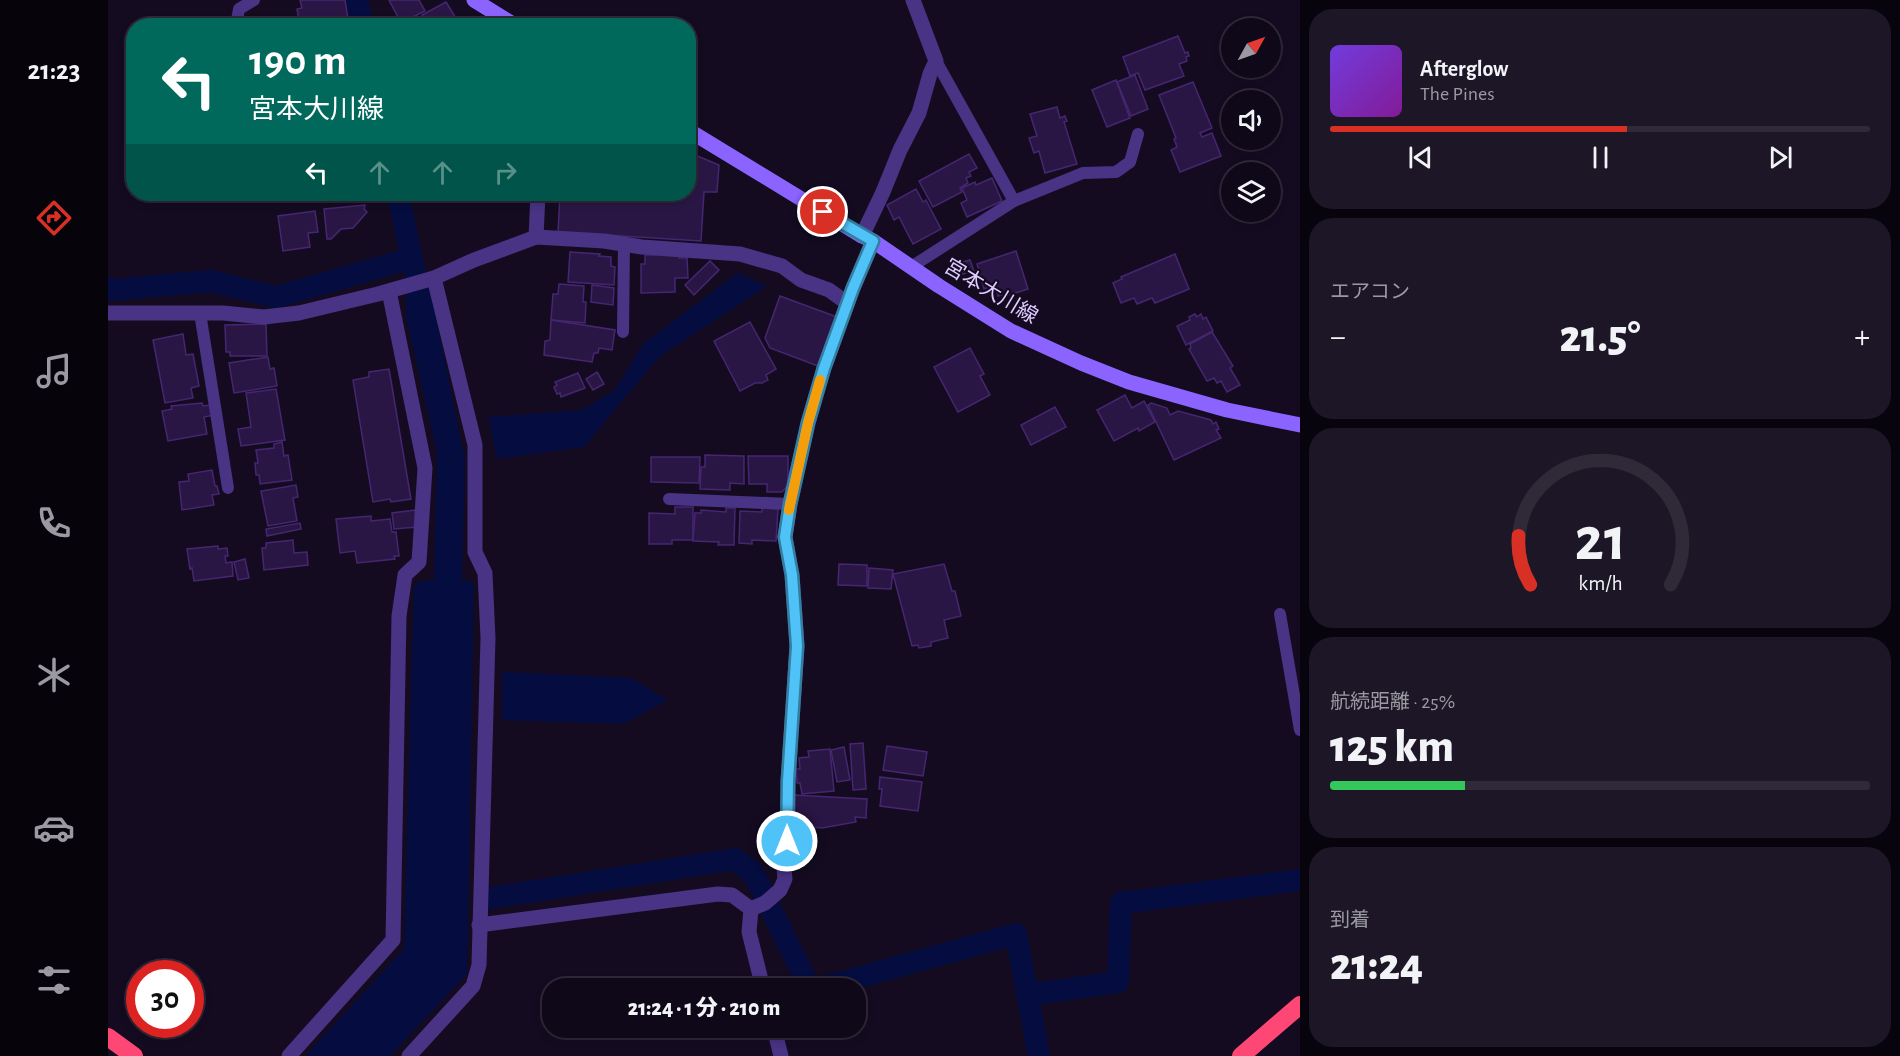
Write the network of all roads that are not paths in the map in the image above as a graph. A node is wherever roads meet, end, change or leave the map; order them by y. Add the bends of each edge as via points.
1 (254, 0) edge
2 (474, 0) edge
3 (913, 0) edge
4 (237, 18) edge
5 (503, 18) edge
6 (936, 61) junction
7 (1138, 134) dead end
8 (696, 135) edge
9 (538, 201) edge
10 (1014, 201) junction
11 (536, 237) junction
12 (868, 238) junction
13 (624, 244) junction
14 (911, 267) junction
15 (430, 279) junction
16 (397, 289) junction
17 (847, 303) junction
18 (108, 313) edge
19 (200, 313) junction
20 (622, 332) dead end
21 (1300, 425) edge
22 (228, 488) dead end
23 (669, 500) dead end
24 (790, 504) junction
25 (1280, 614) dead end
26 (1300, 729) edge
27 (758, 906) junction
28 (480, 925) junction
29 (760, 978) edge
30 (1300, 1005) edge
31 (108, 1037) edge
32 (776, 1038) edge
33 (134, 1056) edge
34 (289, 1056) edge
35 (409, 1056) edge
36 (781, 1056) edge
37 (1241, 1056) edge

1 - 4 lane via 239,9
2 - 5 main road
3 - 6 street
6 - 10 lane
6 - 12 street
7 - 10 lane via 1130,162 1116,172 1083,173
8 - 12 main road, 宮本大川線
9 - 11 street
10 - 14 lane
11 - 13 street
11 - 15 street
12 - 14 main road, 宮本大川線
12 - 17 street
13 - 17 street via 740,254 782,266
13 - 20 lane
14 - 21 main road, 宮本大川線 via 1011,330 1128,382 1227,410
15 - 16 street
15 - 28 street via 475,445 475,552 484,573 488,638
16 - 19 street via 299,313 264,317
16 - 34 street via 424,468 419,562 405,575 399,616 393,940
17 - 24 street via 811,412
18 - 19 street
19 - 22 lane
23 - 24 lane
24 - 27 street via 785,537 797,646 788,781 788,854 780,890
25 - 26 lane
27 - 28 street via 732,895 718,894
27 - 29 street via 749,932
28 - 35 street via 479,965 473,986
30 - 37 highway
31 - 33 highway
32 - 36 street

